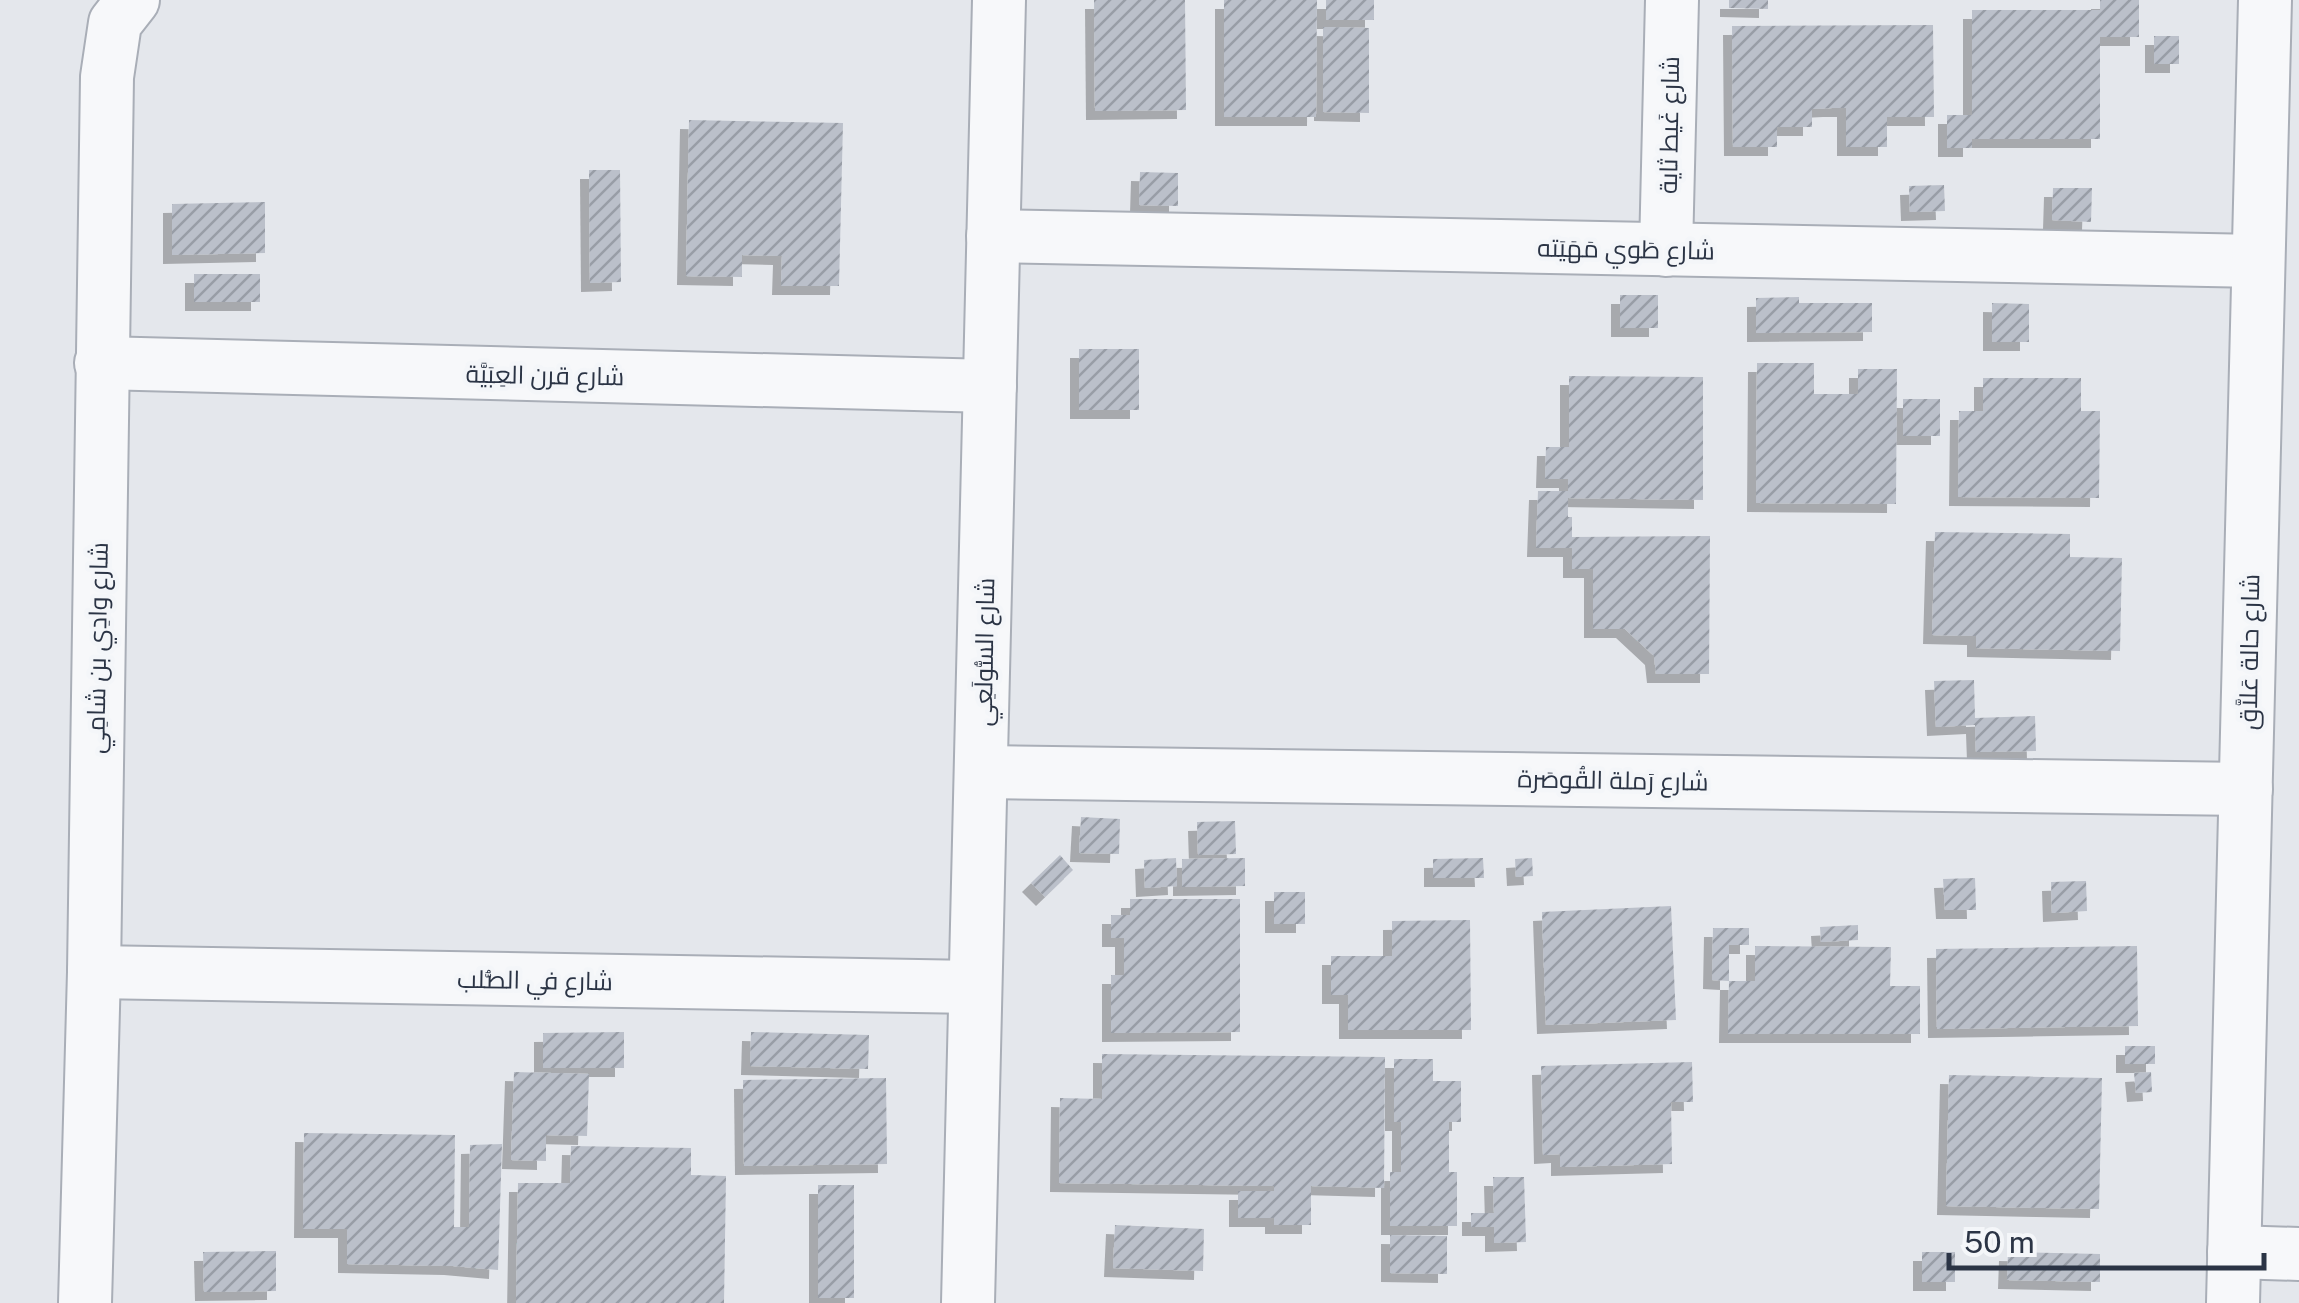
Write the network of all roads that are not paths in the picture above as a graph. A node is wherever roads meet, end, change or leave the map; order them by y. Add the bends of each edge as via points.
1 (133, 0) edge
2 (999, 0) edge
3 (1672, 0) edge
4 (2265, 0) edge
5 (993, 236) junction
6 (1666, 250) junction
7 (2258, 262) junction
8 (101, 363) junction
9 (990, 386) junction
10 (980, 772) junction
11 (2246, 788) junction
12 (94, 972) junction
13 (976, 987) junction
14 (2299, 1254) edge
15 (2234, 1278) edge
16 (85, 1303) edge
17 (968, 1303) edge

1 - 8 street, شارع وادِي بن شامِي via 115,22 107,77
2 - 5 street, شارع السُّولَعِي
3 - 6 street, شارع غَيط ثاية
4 - 7 street, شارع حالة عَلاَّق
5 - 6 street, شارع طَوي مَهَيَته
5 - 9 street, شارع السُّولَعِي
6 - 7 street, شارع طَوي مَهَيَته
7 - 11 street, شارع حالة عَلاَّق
8 - 9 street, شارع قرن العِبَيَّة
8 - 12 street, شارع وادِي بن شامِي
9 - 10 street, شارع السُّولَعِي
10 - 11 street, شارع رَملة القُوصَرة
10 - 13 street, شارع السُّولَعِي
11 - 15 street, شارع حالة عَلاَّق
12 - 13 street, شارع في الصُّلب
12 - 16 street, شارع وادِي بن شامِي
13 - 17 street, شارع السُّولَعِي
14 - 15 street

